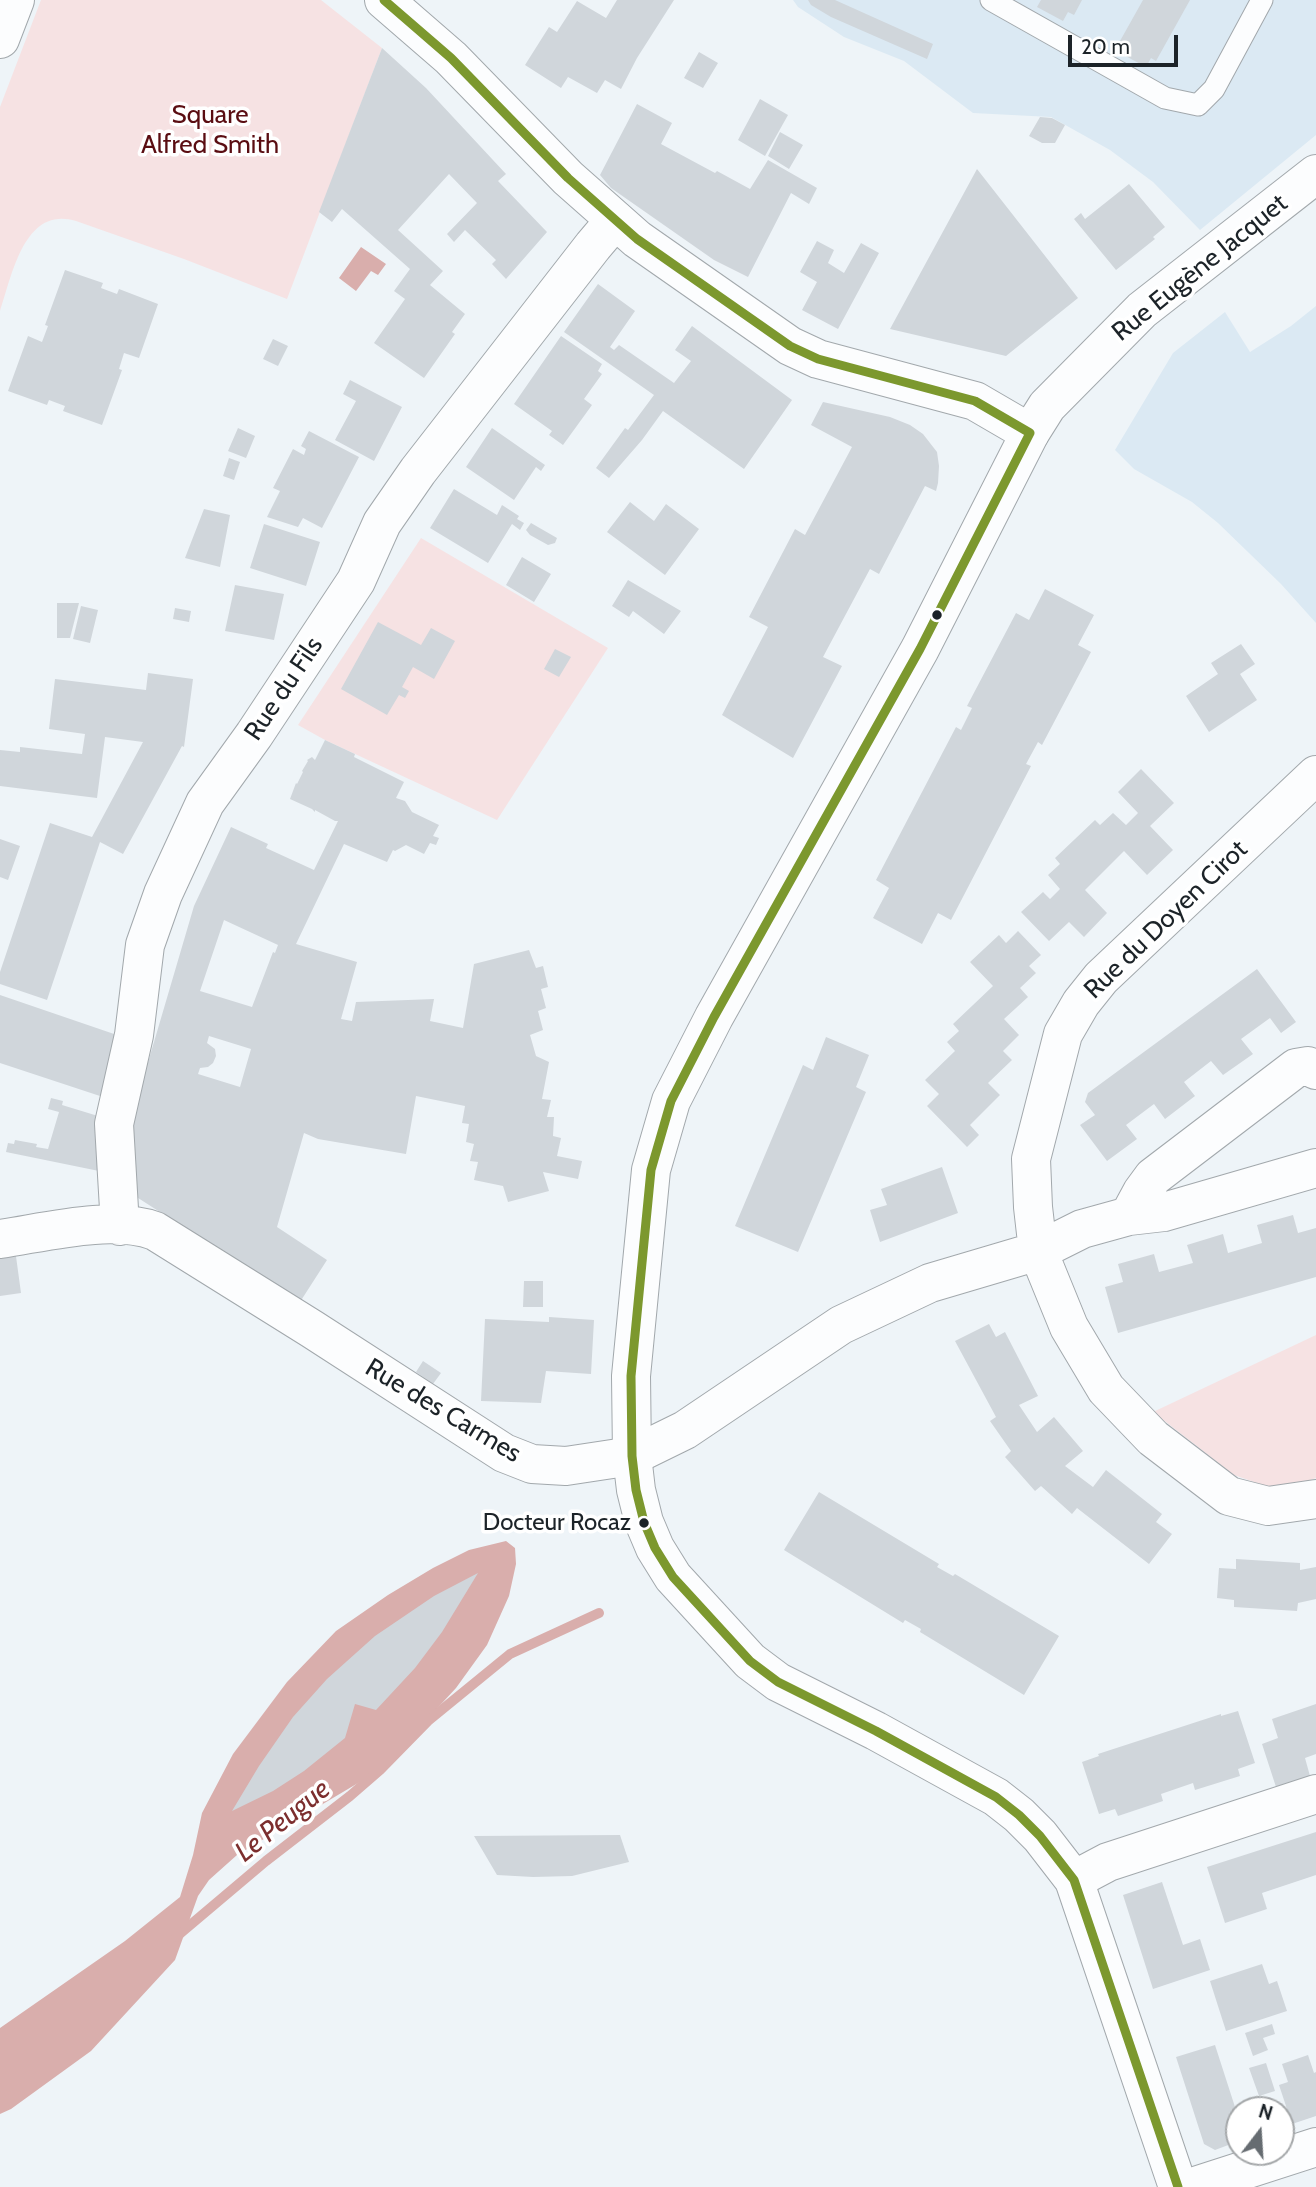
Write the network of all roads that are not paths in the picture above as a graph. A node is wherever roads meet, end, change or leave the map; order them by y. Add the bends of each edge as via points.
1 (15, 0) edge
2 (384, 0) edge
3 (991, 0) edge
4 (1262, 0) edge
5 (0, 39) edge
6 (1316, 173) edge
7 (615, 220) junction
8 (1031, 433) junction
9 (1316, 775) edge
10 (1316, 1070) edge
11 (1316, 1168) edge
12 (1129, 1216) junction
13 (120, 1226) junction
14 (0, 1239) edge
15 (1038, 1251) junction
16 (632, 1456) junction
17 (1316, 1499) edge
18 (1316, 1794) edge
19 (1074, 1880) junction
20 (1316, 2147) edge
21 (1178, 2187) edge
22 (1192, 2187) edge

1 - 5 street
2 - 7 street via 452,58
3 - 4 lane via 1165,98 1198,104 1214,89
6 - 8 street, Rue Eugène Jacquet via 1142,310 1047,406
7 - 8 street via 790,346 818,359 975,401
7 - 13 street, Rue du Fils via 418,471 382,523 356,581 205,803 145,945 134,1035 114,1124
8 - 16 street, Rue Eugène Jacquet via 920,649 671,1101 651,1170 631,1376
9 - 15 street, Rue du Doyen Cirot via 1101,978 1069,1023 1031,1159
10 - 12 street via 1296,1068 1153,1177
11 - 12 street, Rue des Carmes via 1164,1212
12 - 15 street, Rue des Carmes via 1082,1229
13 - 14 street, Rue des Carmes
13 - 16 street, Rue des Carmes via 137,1224 155,1231 504,1453 532,1464 566,1466
15 - 16 street, Rue des Carmes via 930,1283 841,1325 685,1430
15 - 17 street, Rue du Doyen Cirot via 1069,1327 1106,1389 1153,1438 1229,1496 1269,1506
16 - 19 street via 636,1490 655,1548 673,1577 750,1661 778,1682 996,1797 1041,1836
18 - 19 street via 1108,1862
19 - 21 street
20 - 22 street

